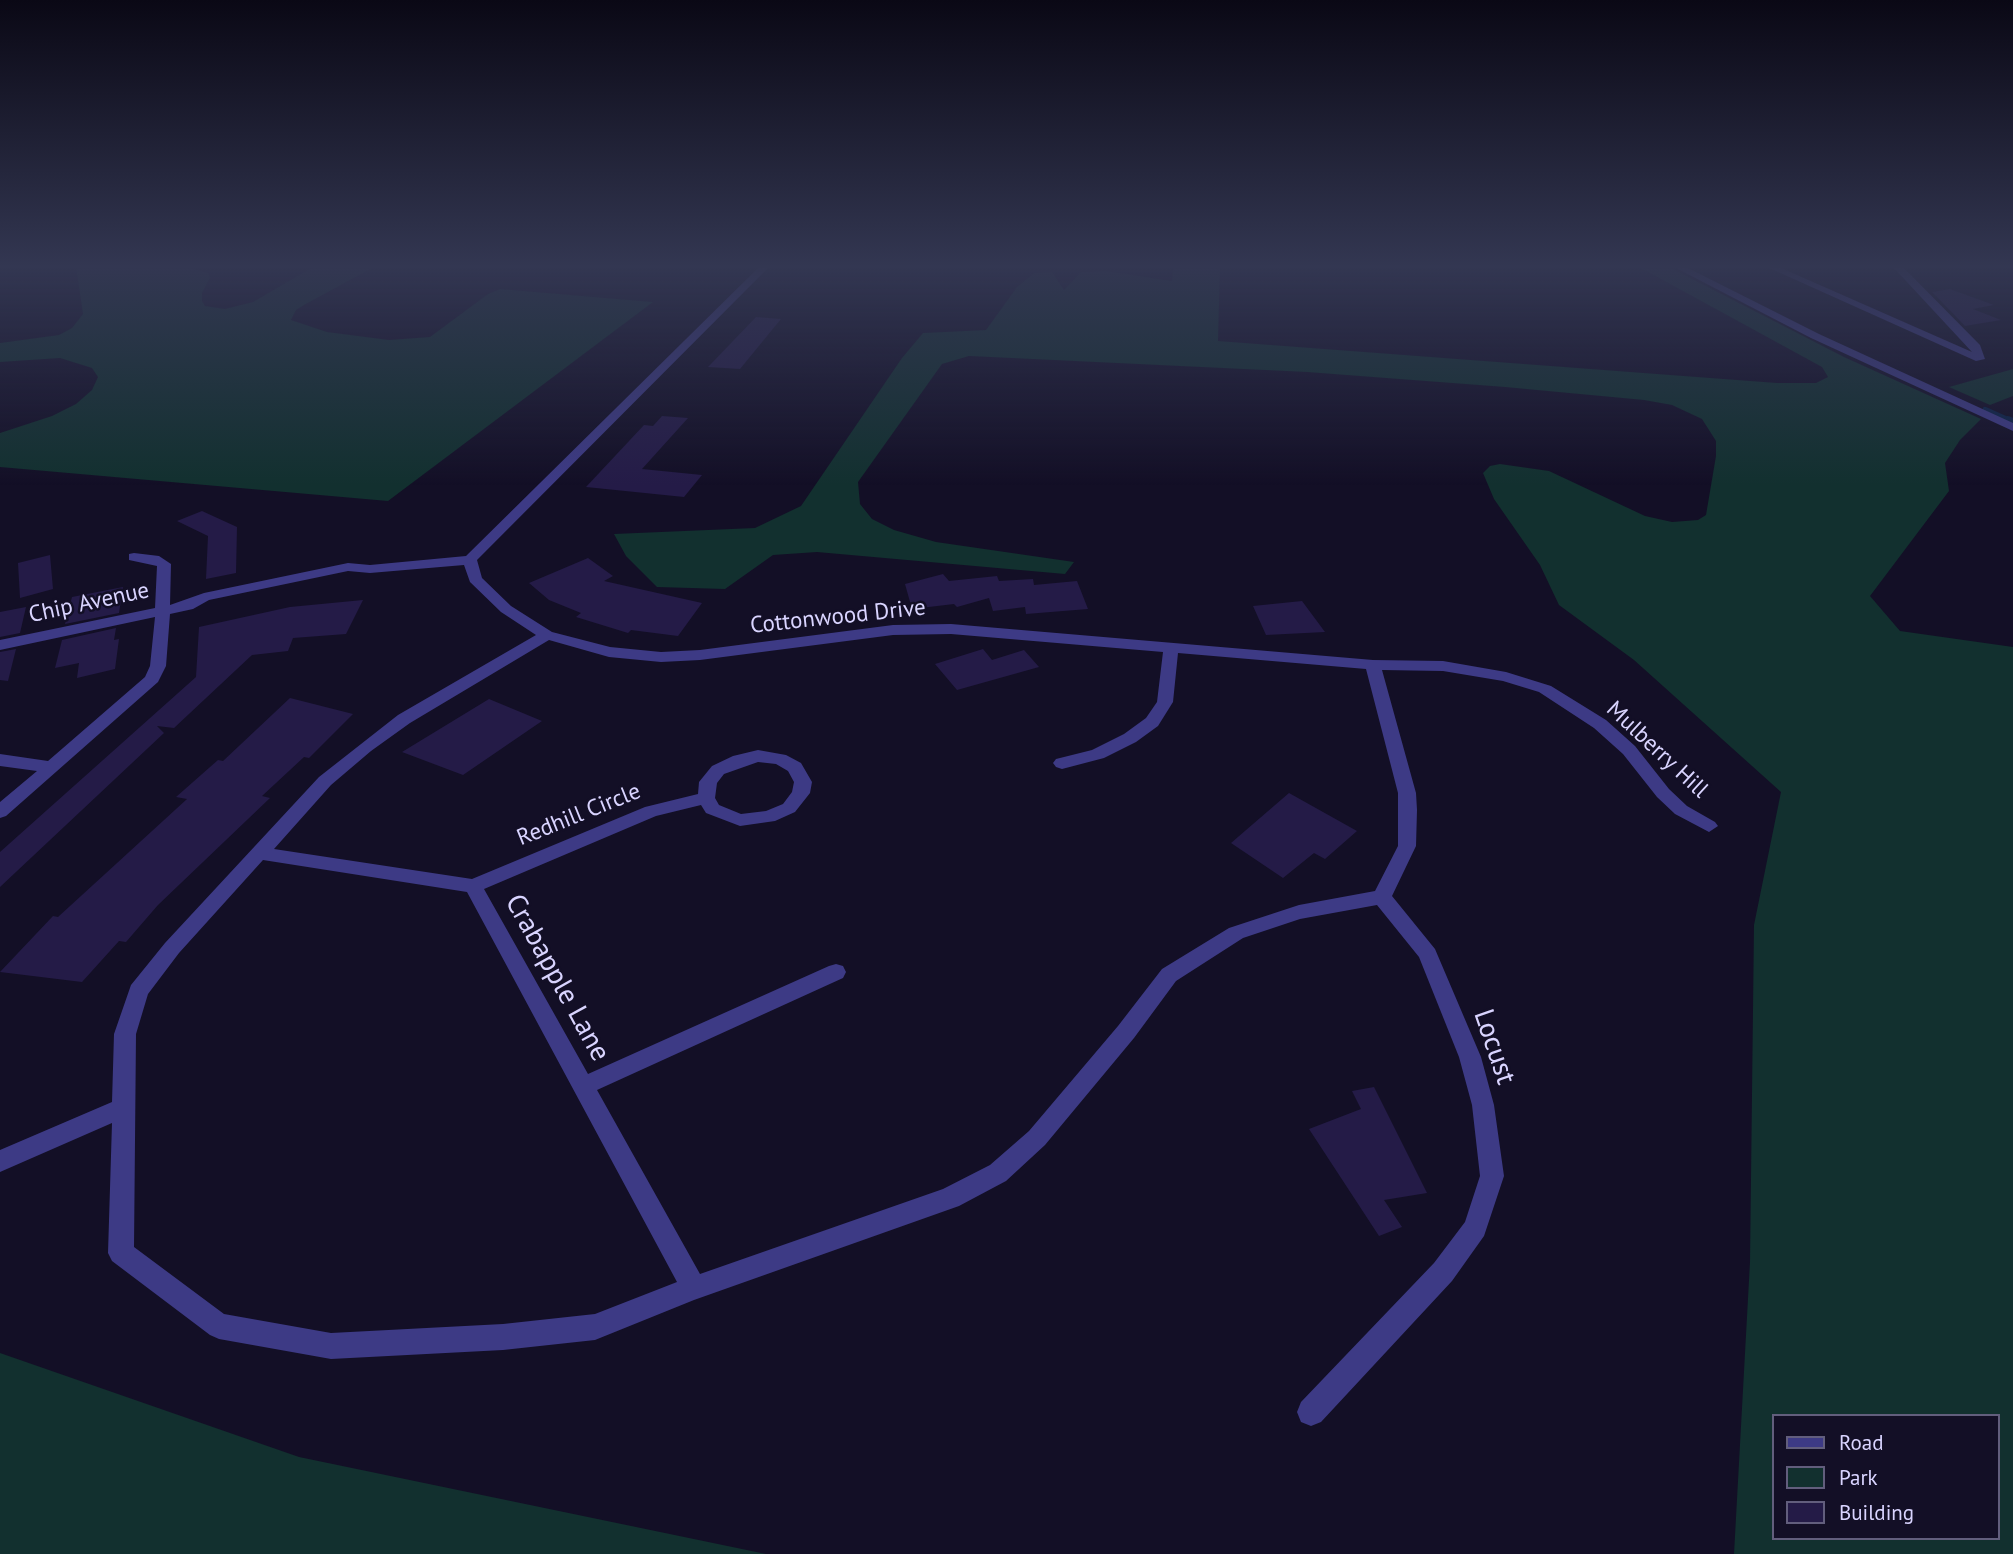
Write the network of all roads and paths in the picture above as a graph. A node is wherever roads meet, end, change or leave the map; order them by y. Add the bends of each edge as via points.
1 (691, 340) edge
2 (1823, 340) edge
3 (1936, 340) edge
4 (1969, 340) edge
5 (2013, 427) edge
6 (134, 557) dead end
7 (470, 561) junction
8 (163, 611) junction
9 (547, 635) junction
10 (0, 645) edge
11 (1171, 648) junction
12 (1373, 665) junction
13 (0, 760) edge
14 (1062, 763) dead end
15 (52, 767) junction
16 (706, 798) junction
17 (0, 812) edge
18 (1709, 826) dead end
19 (258, 853) junction
20 (473, 886) junction
21 (1382, 897) junction
22 (836, 972) dead end
23 (584, 1086) junction
24 (122, 1108) junction
25 (0, 1161) edge
26 (694, 1288) junction
27 (1311, 1412) dead end

1 - 7 street
2 - 5 street
3 - 4 street via 1980,359
6 - 8 street via 164,564
7 - 8 street, Chip Avenue via 370,569 241,594 201,608
7 - 9 street, Cottonwood Drive via 471,572 484,591
8 - 10 street, Chip Avenue
8 - 15 street via 158,666 152,679
9 - 11 street, Cottonwood Drive via 609,652 661,657 892,630 939,629
9 - 19 street via 496,662 365,747 325,781
11 - 12 street, Cottonwood Drive
11 - 14 street via 1164,702 1152,722 1098,754
12 - 18 street, Mulberry Hill via 1443,666 1545,688 1600,724 1681,810
12 - 21 street via 1408,810 1406,846
13 - 15 street
15 - 17 street
16 - 16 street via 724,817 750,821 789,807 801,793 803,782 795,766 758,756 719,770 708,782
16 - 20 street, Redhill Circle via 651,811
19 - 20 street, Crabapple Lane
19 - 24 street via 138,991 125,1034
20 - 23 street, Crabapple Lane
21 - 26 street via 1299,912 1236,933 1169,975 1037,1138 998,1173 950,1198
21 - 27 street, Locust via 1428,954 1470,1057 1483,1105 1492,1176 1475,1228 1443,1272
22 - 23 street
23 - 26 street, Crabapple Lane
24 - 25 street
24 - 26 street via 121,1253 219,1326 331,1346 503,1338 595,1326

